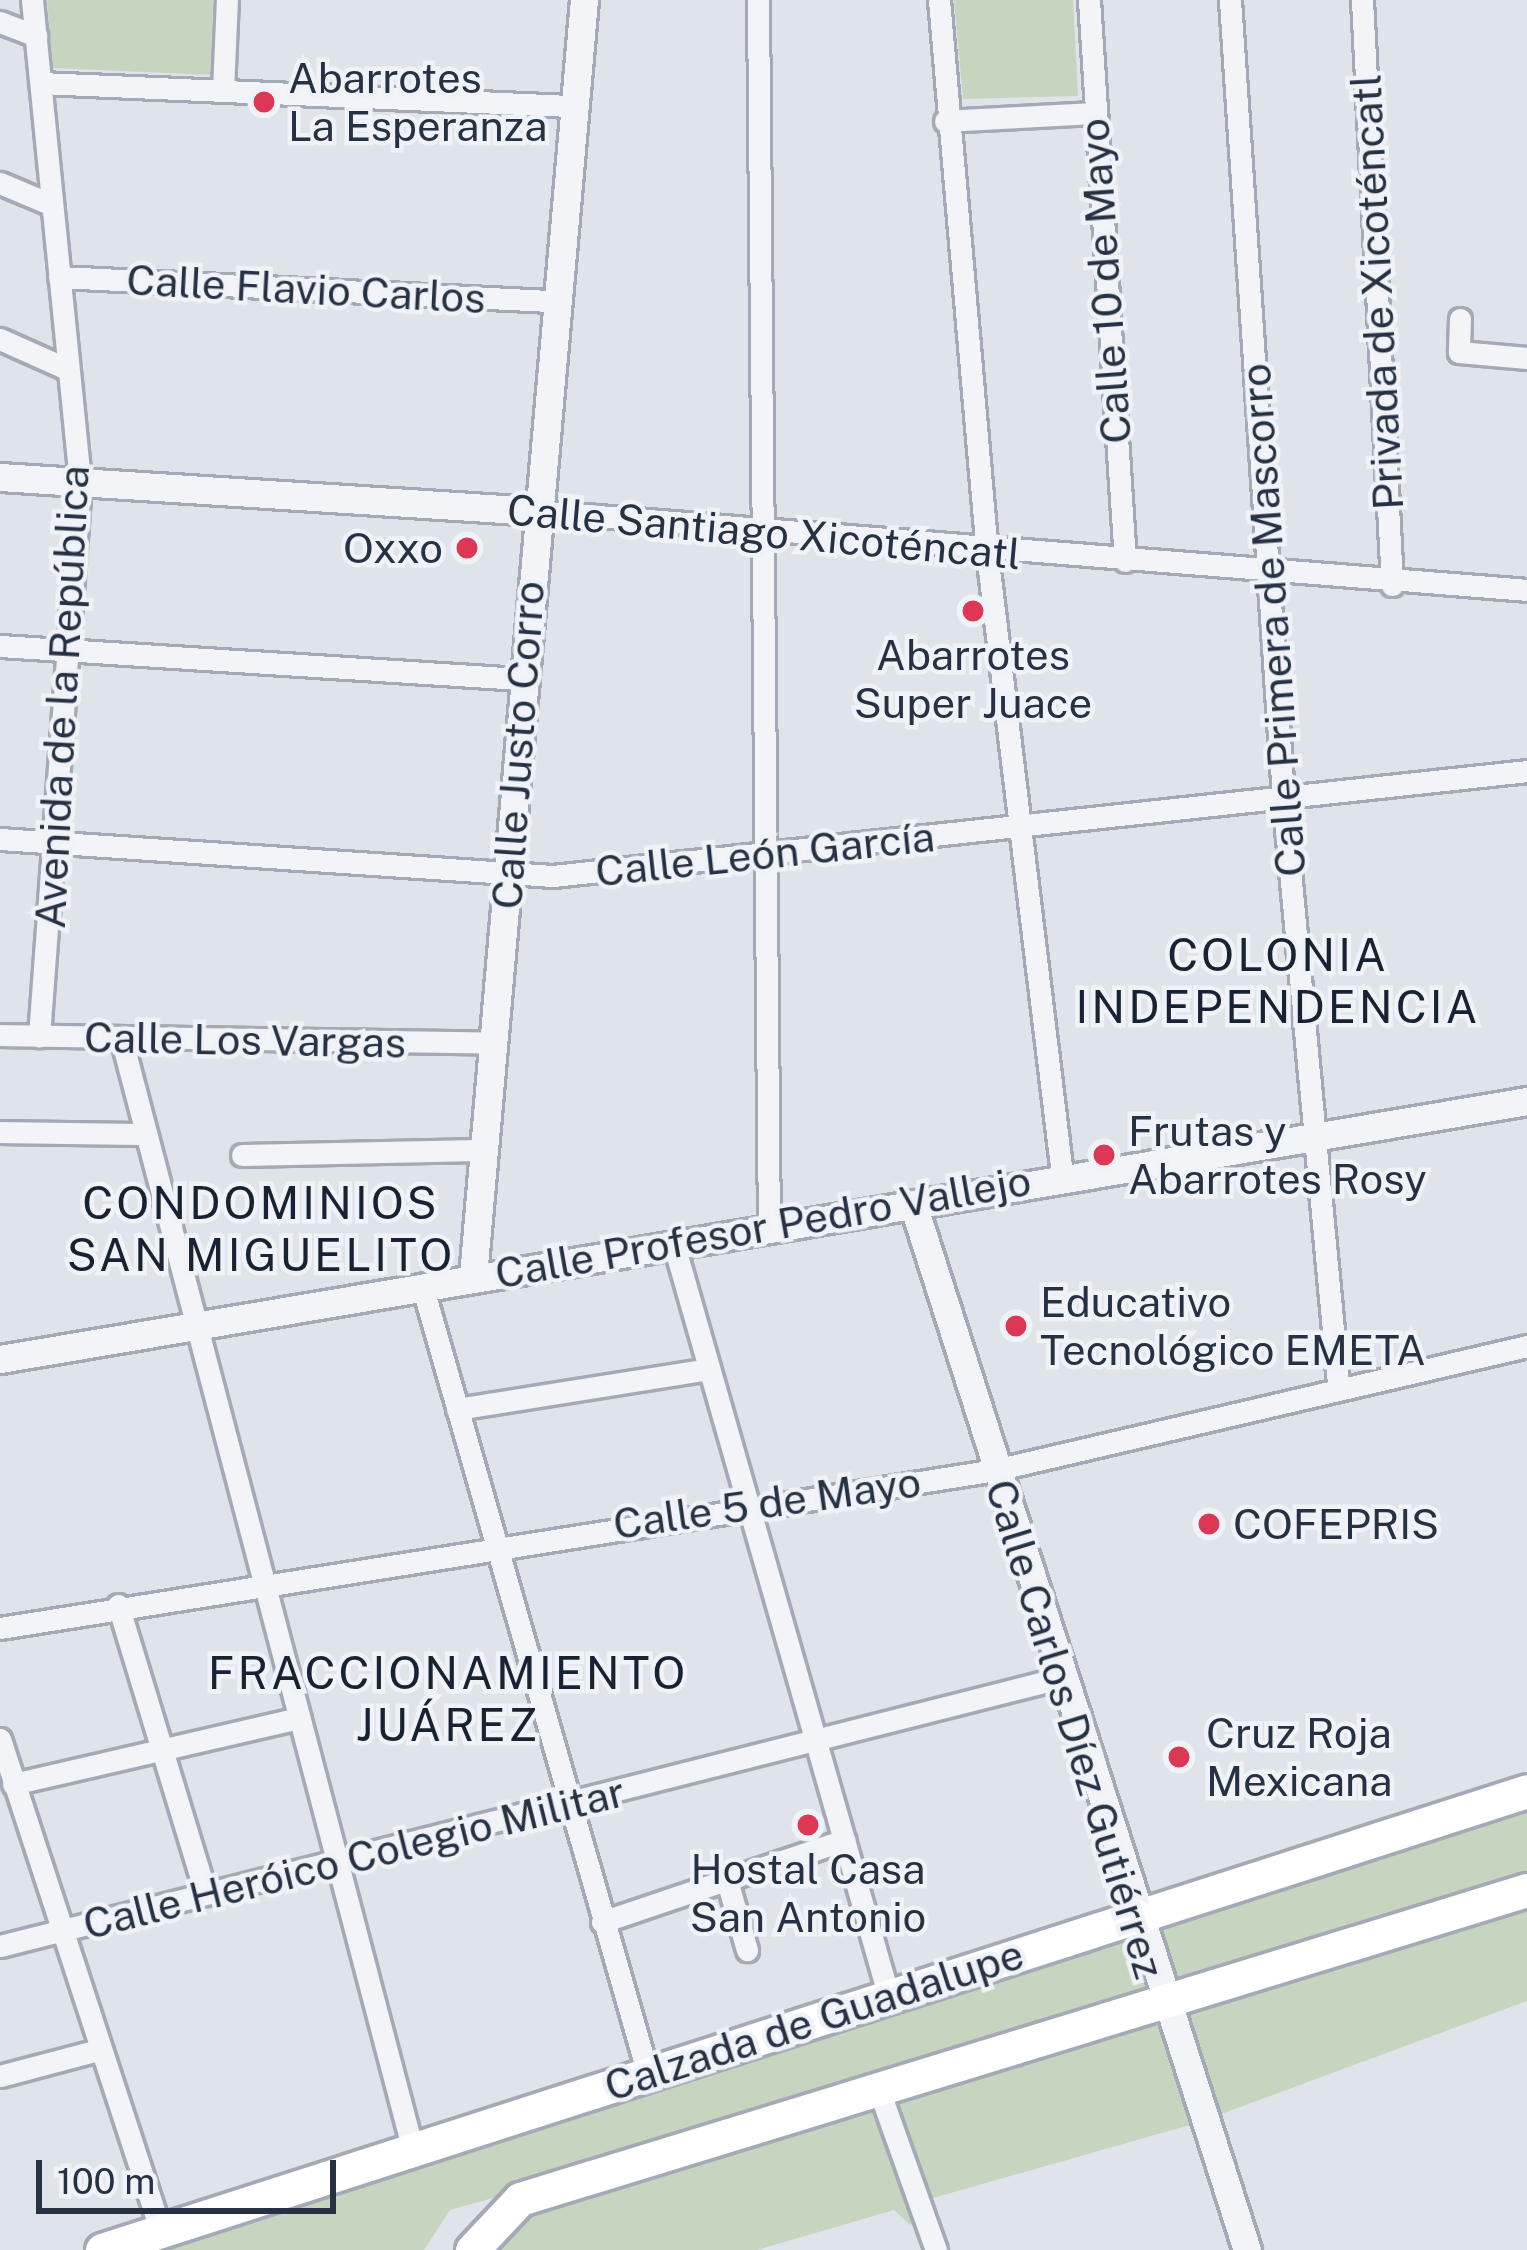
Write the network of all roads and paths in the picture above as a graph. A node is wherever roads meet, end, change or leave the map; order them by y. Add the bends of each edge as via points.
1 (32, 0) edge
2 (227, 0) edge
3 (584, 0) edge
4 (758, 0) edge
5 (939, 0) edge
6 (1088, 0) edge
7 (1230, 0) edge
8 (1362, 0) edge
9 (0, 22) edge
10 (36, 36) junction
11 (41, 83) junction
12 (223, 89) junction
13 (569, 106) junction
14 (1093, 113) junction
15 (945, 121) junction
16 (0, 183) edge
17 (52, 205) junction
18 (59, 277) junction
19 (552, 301) junction
20 (1460, 319) dead end
21 (0, 339) edge
22 (1527, 358) edge
23 (68, 369) junction
24 (0, 476) edge
25 (80, 484) junction
26 (536, 511) junction
27 (761, 529) junction
28 (987, 553) junction
29 (1125, 561) junction
30 (1269, 574) junction
31 (1392, 585) junction
32 (1527, 590) edge
33 (0, 646) edge
34 (69, 650) junction
35 (520, 679) junction
36 (1527, 771) edge
37 (1283, 796) junction
38 (1017, 828) junction
39 (0, 839) edge
40 (61, 843) junction
41 (768, 854) junction
42 (511, 877) junction
43 (0, 1035) edge
44 (39, 1036) junction
45 (122, 1041) junction
46 (490, 1043) junction
47 (1527, 1101) edge
48 (0, 1132) edge
49 (146, 1135) junction
50 (1312, 1136) junction
51 (479, 1150) junction
52 (242, 1155) dead end
53 (1063, 1175) junction
54 (913, 1204) junction
55 (769, 1226) junction
56 (674, 1246) junction
57 (473, 1276) junction
58 (422, 1285) junction
59 (195, 1324) junction
60 (1527, 1346) edge
61 (0, 1360) edge
62 (709, 1369) junction
63 (1338, 1384) junction
64 (457, 1408) junction
65 (994, 1470) junction
66 (746, 1502) junction
67 (494, 1545) junction
68 (264, 1584) junction
69 (118, 1605) junction
70 (0, 1628) edge
71 (1057, 1679) junction
72 (300, 1718) junction
73 (0, 1739) edge
74 (814, 1741) junction
75 (159, 1748) junction
76 (14, 1784) junction
77 (1527, 1791) edge
78 (570, 1807) junction
79 (844, 1840) junction
80 (338, 1854) junction
81 (728, 1884) junction
82 (1527, 1890) edge
83 (205, 1892) junction
84 (1135, 1914) junction
85 (602, 1922) junction
86 (58, 1931) junction
87 (0, 1946) edge
88 (747, 1950) dead end
89 (888, 1994) junction
90 (1159, 1997) junction
91 (98, 2050) junction
92 (648, 2074) junction
93 (0, 2076) edge
94 (880, 2090) junction
95 (413, 2154) junction
96 (161, 2232) junction
97 (101, 2250) edge
98 (472, 2250) edge
99 (936, 2250) edge
100 (1247, 2250) edge

1 - 10 street, Avenida de la República
2 - 12 street
3 - 13 street, Calle Justo Corro
4 - 27 street
5 - 15 street
6 - 14 street, Calle 10 de Mayo
7 - 30 street, Calle Primera de Mascorro
8 - 31 street, Privada de Xicoténcatl
9 - 10 street
10 - 11 street, Avenida de la República
11 - 12 street
11 - 17 street, Avenida de la República
12 - 13 street
13 - 19 street, Calle Justo Corro
14 - 15 street
14 - 29 street, Calle 10 de Mayo
15 - 28 street
16 - 17 street
17 - 18 street, Avenida de la República
18 - 19 street, Calle Flavio Carlos
18 - 23 street, Avenida de la República
19 - 26 street, Calle Justo Corro
20 - 22 street via 1459,352
21 - 23 street
23 - 25 street, Avenida de la República
24 - 25 street, Calle Santiago Xicoténcatl
25 - 26 street, Calle Santiago Xicoténcatl
25 - 34 street, Avenida de la República
26 - 27 street, Calle Santiago Xicoténcatl
26 - 35 street, Calle Justo Corro
27 - 28 street, Calle Santiago Xicoténcatl
27 - 41 street
28 - 29 street, Calle Santiago Xicoténcatl
28 - 38 street
29 - 30 street, Calle Santiago Xicoténcatl
30 - 31 street, Calle Santiago Xicoténcatl
30 - 37 street, Calle Primera de Mascorro
31 - 32 street, Calle Santiago Xicoténcatl
33 - 34 street
34 - 35 street
34 - 40 street, Avenida de la República
35 - 42 street, Calle Justo Corro
36 - 37 street, Calle León García
37 - 38 street, Calle León García
37 - 50 street, Calle Primera de Mascorro
38 - 41 street, Calle León García
38 - 53 street
39 - 40 street, Calle León García
40 - 42 street, Calle León García
40 - 44 street, Avenida de la República
41 - 42 street, Calle León García
41 - 55 street
42 - 46 street, Calle Justo Corro
43 - 44 street, Calle Los Vargas
44 - 45 street, Calle Los Vargas
45 - 46 street, Calle Los Vargas
45 - 49 street
46 - 51 street, Calle Justo Corro
47 - 50 street, Calle Profesor Pedro Vallejo
48 - 49 street
49 - 59 street
50 - 53 street, Calle Profesor Pedro Vallejo
50 - 63 street, Calle Primera de Mascorro
51 - 52 street
51 - 57 street, Calle Justo Corro
53 - 54 street, Calle Profesor Pedro Vallejo
54 - 55 street, Calle Profesor Pedro Vallejo
54 - 65 street, Calle Carlos Díez Gutiérrez
55 - 56 street, Calle Profesor Pedro Vallejo
56 - 57 street, Calle Profesor Pedro Vallejo
56 - 62 street
57 - 58 street, Calle Profesor Pedro Vallejo
58 - 59 street, Calle Profesor Pedro Vallejo
58 - 64 street
59 - 61 street, Calle Profesor Pedro Vallejo
59 - 68 street
60 - 63 street, Calle 5 de Mayo
62 - 64 street
62 - 66 street
63 - 65 street, Calle 5 de Mayo
64 - 67 street
65 - 66 street, Calle 5 de Mayo
65 - 71 street, Calle Carlos Díez Gutiérrez
66 - 67 street, Calle 5 de Mayo
66 - 74 street
67 - 68 street, Calle 5 de Mayo
67 - 78 street
68 - 69 street, Calle 5 de Mayo
68 - 72 street
69 - 70 street, Calle 5 de Mayo
69 - 75 street
71 - 74 street, Calle Heróico Colegio Militar
71 - 84 street, Calle Carlos Díez Gutiérrez
72 - 75 street
72 - 80 street
73 - 76 street
74 - 78 street, Calle Heróico Colegio Militar
74 - 79 street
75 - 76 street
75 - 83 street
76 - 86 street
77 - 84 main road, Calzada de Guadalupe
78 - 80 street, Calle Heróico Colegio Militar
78 - 85 street
79 - 81 street
79 - 89 street
80 - 83 street, Calle Heróico Colegio Militar
80 - 95 street
81 - 85 street
81 - 88 street
82 - 90 main road, Calzada de Guadalupe
83 - 86 street, Calle Heróico Colegio Militar
84 - 89 main road, Calzada de Guadalupe
84 - 90 street, Calle Carlos Díez Gutiérrez
85 - 92 street
86 - 87 street, Calle Heróico Colegio Militar
86 - 91 street
89 - 92 main road, Calzada de Guadalupe
90 - 94 main road, Calzada de Guadalupe
90 - 100 street, Calle Carlos Díez Gutiérrez
91 - 93 street
91 - 96 street
92 - 95 main road, Calzada de Guadalupe
94 - 98 main road, Calzada de Guadalupe via 520,2200
94 - 99 street
95 - 96 main road, Calzada de Guadalupe
96 - 97 main road, Calzada de Guadalupe

